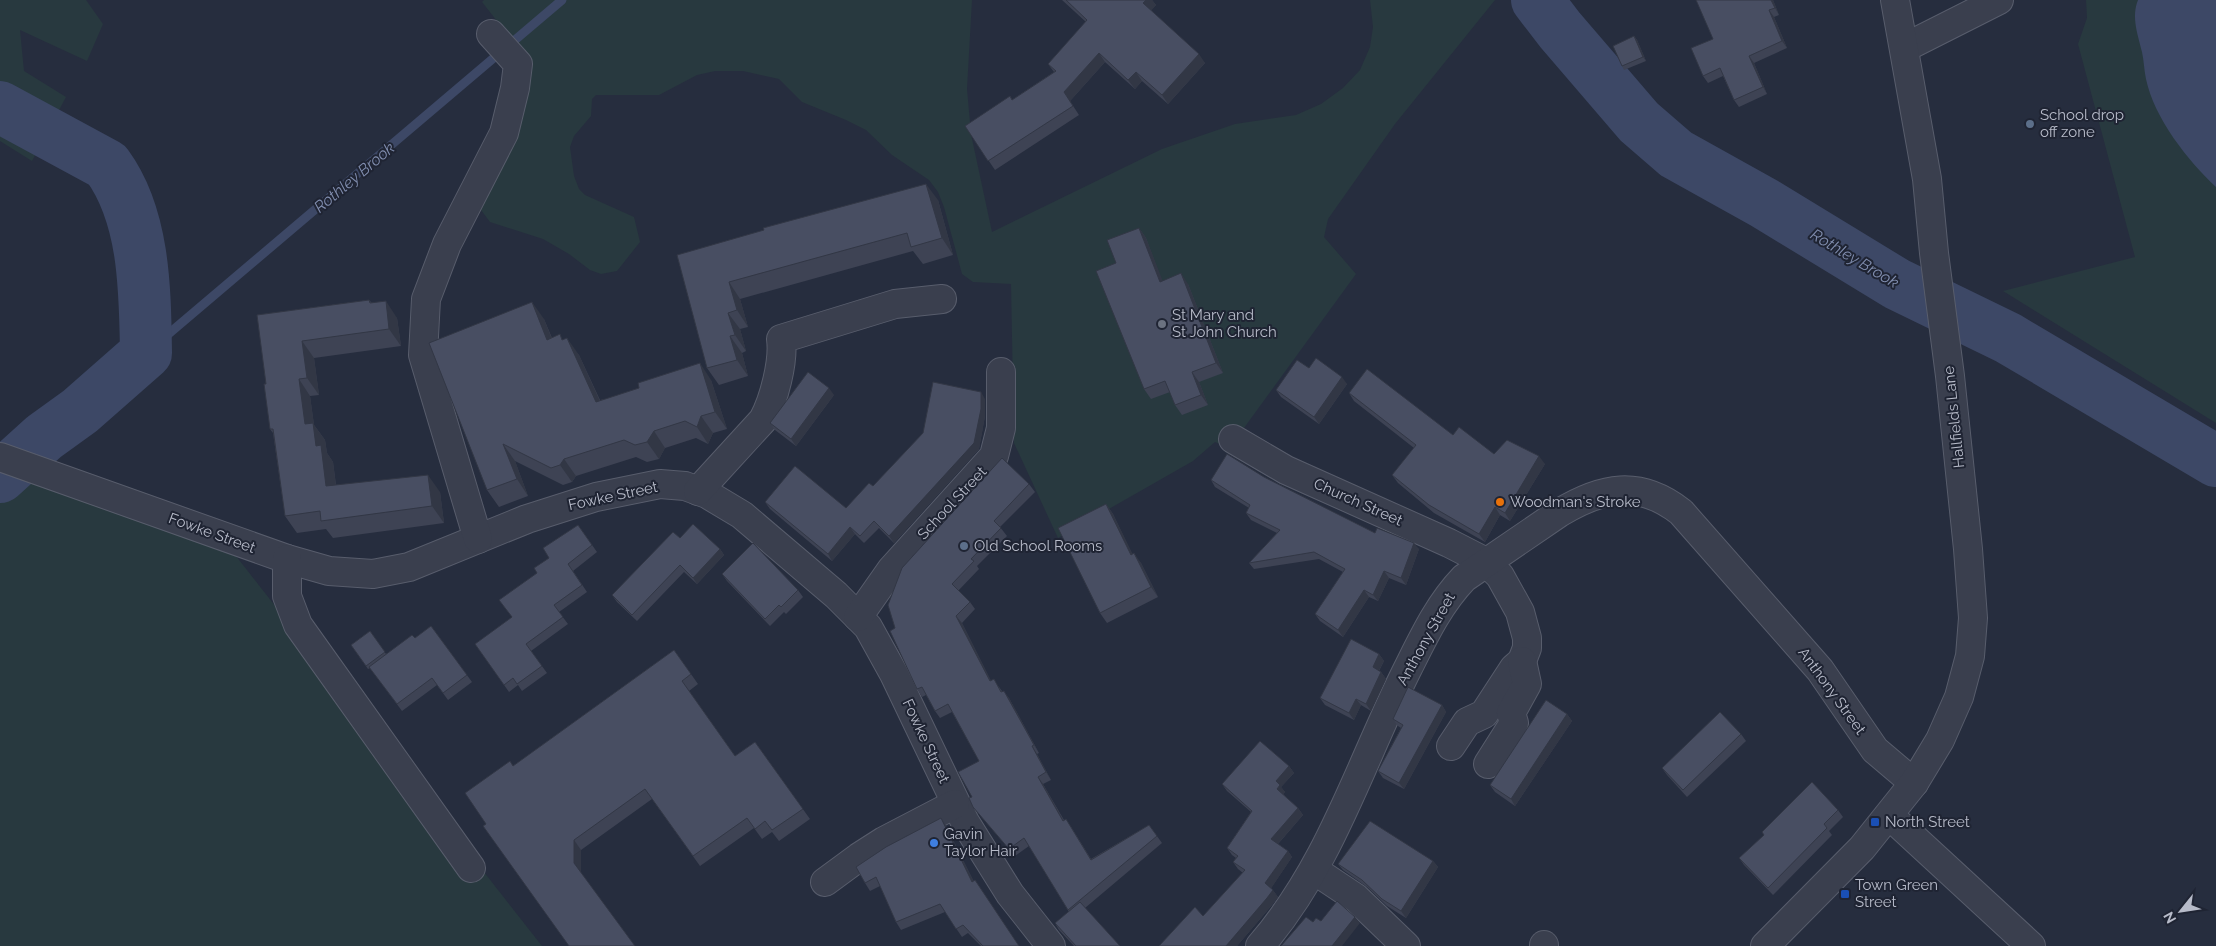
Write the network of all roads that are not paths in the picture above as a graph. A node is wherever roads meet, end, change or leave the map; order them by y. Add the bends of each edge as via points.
1 (1895, 0) edge
2 (1999, 0) edge
3 (492, 34) dead end
4 (1904, 48) junction
5 (942, 299) dead end
6 (1001, 372) dead end
7 (1233, 439) dead end
8 (0, 456) edge
9 (698, 491) junction
10 (478, 539) junction
11 (287, 559) junction
12 (1486, 562) junction
13 (858, 617) junction
14 (1522, 661) junction
15 (1451, 746) dead end
16 (1488, 764) dead end
17 (1914, 783) junction
18 (956, 804) junction
19 (1890, 816) junction
20 (471, 868) dead end
21 (1314, 870) junction
22 (825, 882) dead end
23 (1051, 946) edge
24 (1260, 946) edge
25 (1406, 946) edge
26 (1765, 946) edge
27 (2032, 946) edge

1 - 4 street, Hallfields Lane
2 - 4 street
3 - 10 street via 518,64 515,88 504,133 447,244 426,299 423,355
4 - 17 street, Hallfields Lane via 1927,179 1950,376 1967,538 1972,638 1967,673 1959,698 1940,740
5 - 9 street via 895,304 781,339 782,356 764,420
6 - 13 street, School Street via 1001,428 994,456 891,570
7 - 12 street, Church Street via 1286,470
8 - 11 street, Fowke Street
9 - 10 street, Fowke Street via 685,486 660,484 596,497
9 - 13 street, Fowke Street via 742,515
10 - 11 street, Fowke Street via 409,567 374,574 329,571
11 - 20 street via 287,596 298,625
12 - 14 street via 1500,576 1520,612 1527,638
12 - 17 street, Anthony Street via 1559,513 1587,499 1617,490 1647,492 1661,497 1697,529 1820,670 1875,750
12 - 21 street, Anthony Street via 1464,578 1439,608 1385,715 1338,826
13 - 18 street, Fowke Street via 876,640 894,674
14 - 15 street via 1484,714 1467,722
14 - 16 street via 1527,684 1511,712 1514,723
17 - 19 street, Hallfields Lane
18 - 22 street via 884,841
18 - 23 street, Fowke Street via 1010,894
19 - 26 street
19 - 27 street
21 - 24 street, Anthony Street
21 - 25 street via 1356,898

